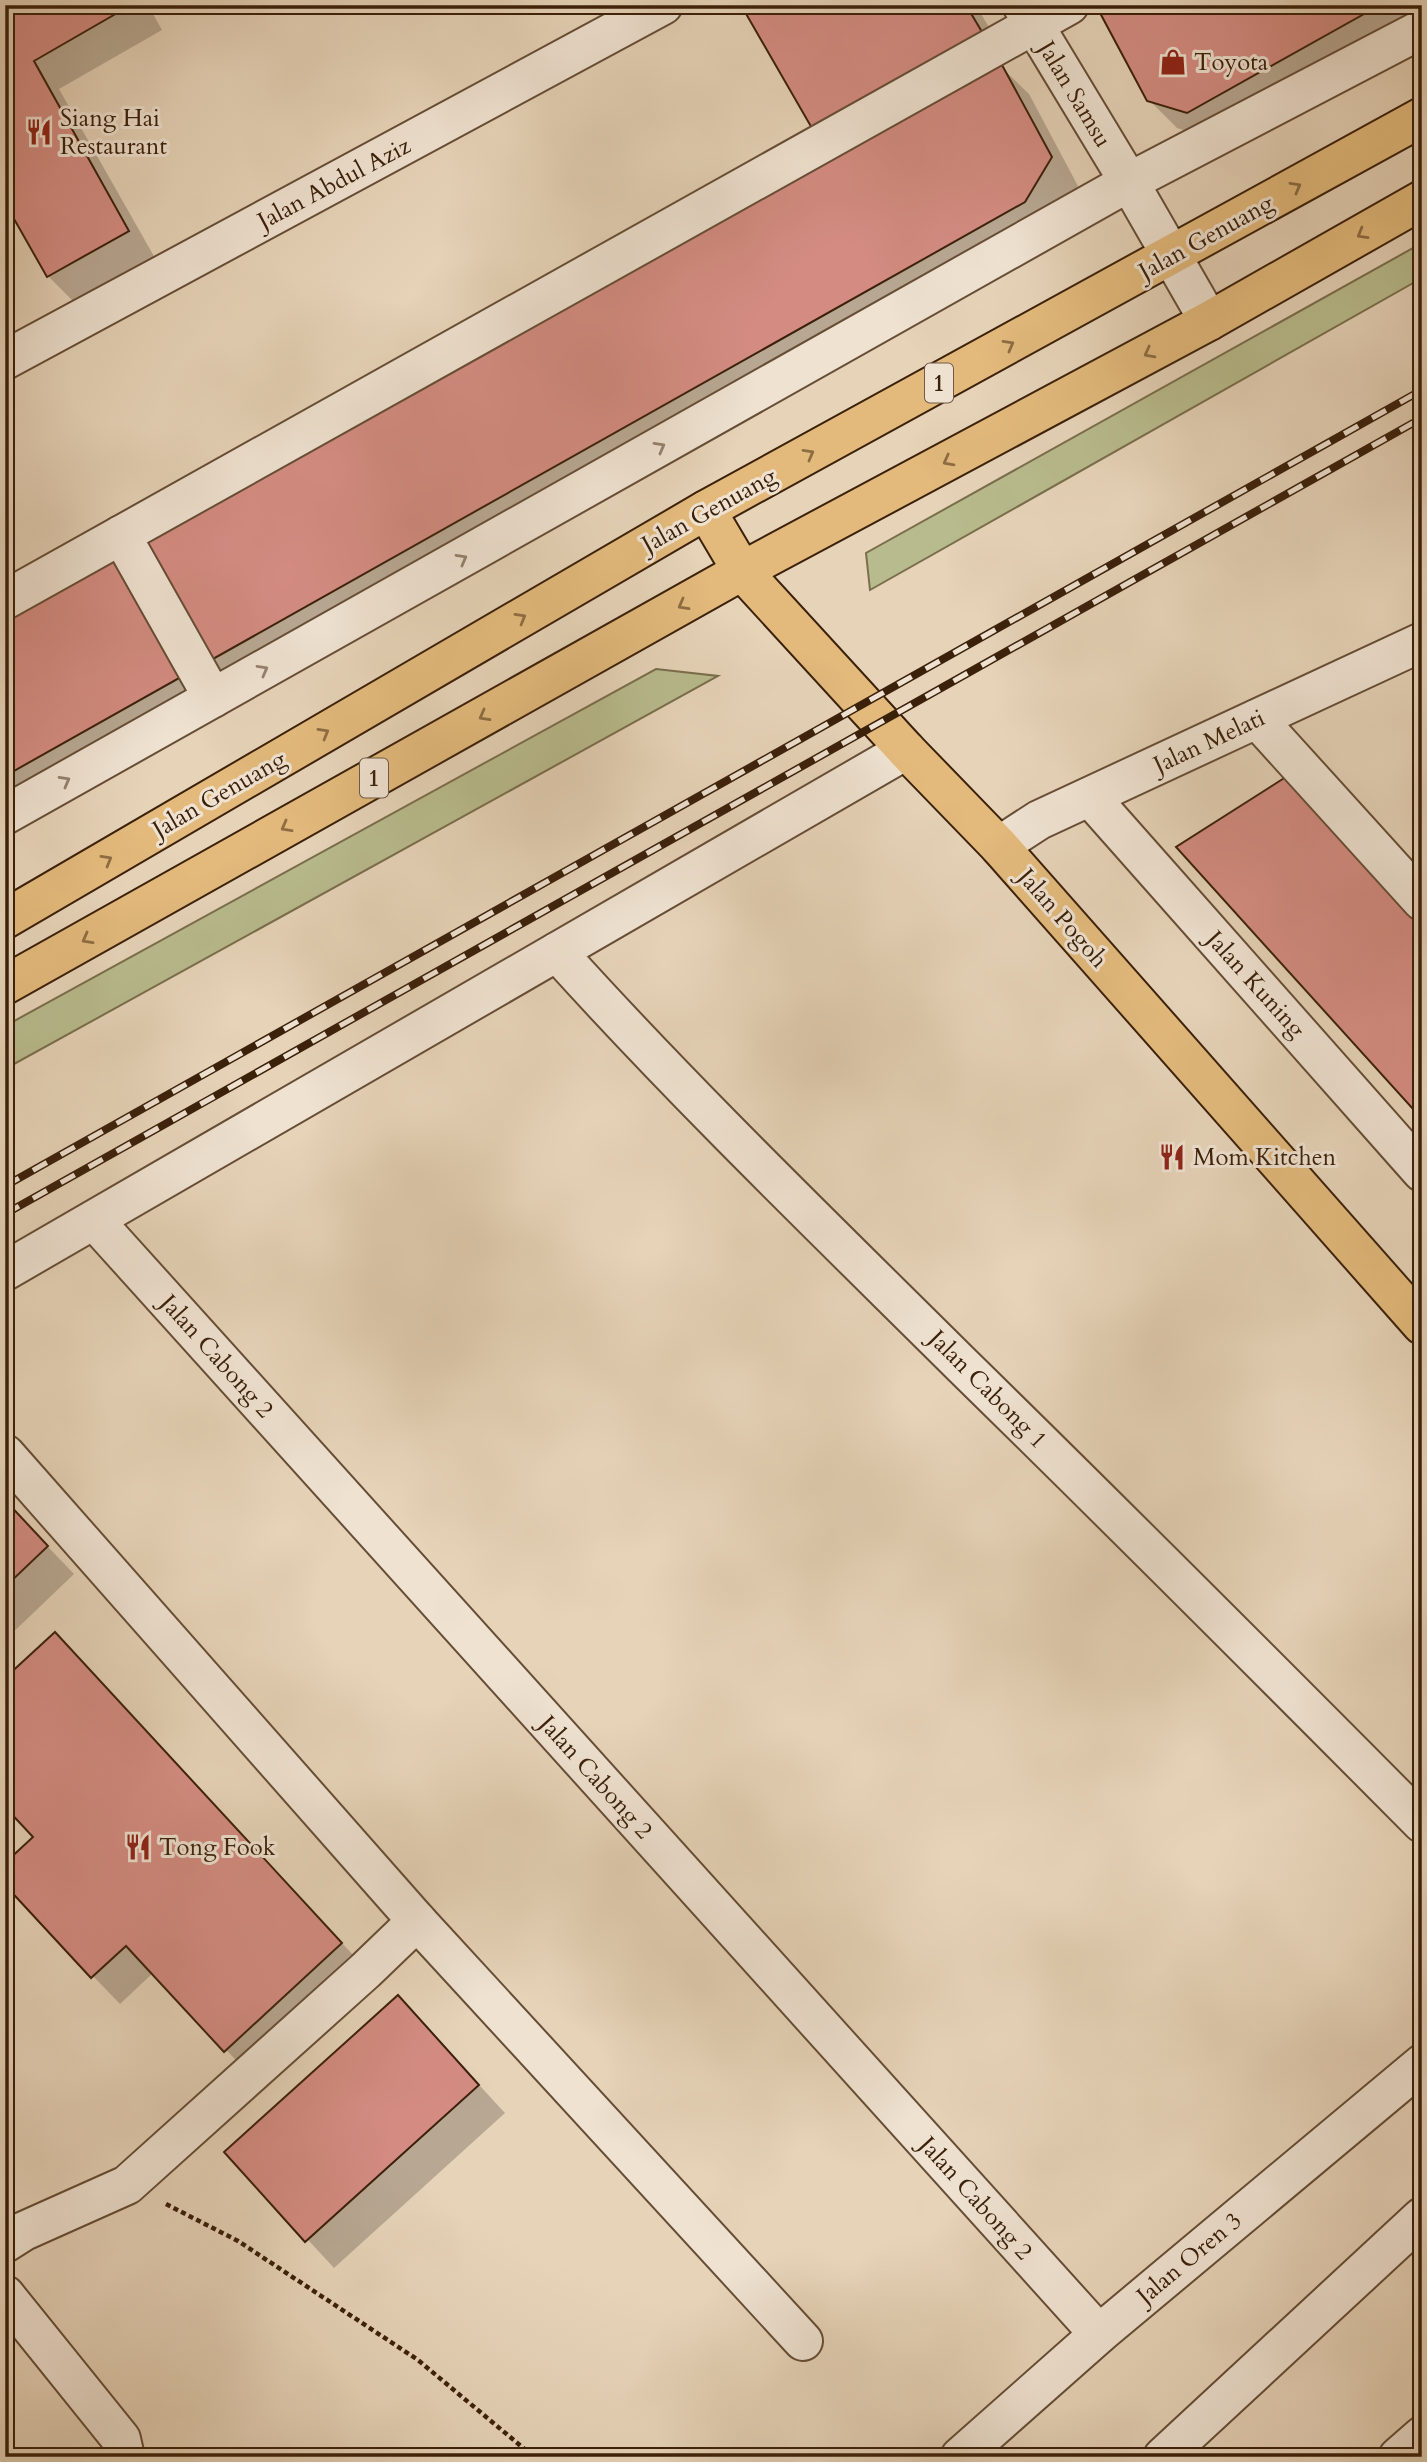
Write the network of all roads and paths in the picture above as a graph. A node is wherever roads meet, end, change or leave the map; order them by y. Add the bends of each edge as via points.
1 (663, 5) edge
2 (1069, 5) edge
3 (1028, 15) edge
4 (1422, 29) edge
5 (1422, 117) edge
6 (1129, 182) junction
7 (1422, 200) edge
8 (1172, 256) junction
9 (1209, 321) junction
10 (5, 360) edge
11 (706, 510) junction
12 (121, 535) junction
13 (742, 571) junction
14 (5, 600) edge
15 (1422, 642) edge
16 (213, 698) junction
17 (1257, 719) junction
18 (906, 750) junction
19 (1090, 797) junction
20 (5, 814) edge
21 (999, 846) junction
22 (1422, 901) edge
23 (5, 919) edge
24 (557, 952) junction
25 (5, 985) edge
26 (1422, 1171) edge
27 (94, 1220) junction
28 (5, 1271) edge
29 (1422, 1325) edge
30 (5, 1454) edge
31 (1422, 1823) edge
32 (417, 1921) junction
33 (1422, 2064) edge
34 (127, 2185) junction
35 (1422, 2217) edge
36 (5, 2243) edge
37 (5, 2295) edge
38 (1099, 2334) junction
39 (803, 2341) dead end
40 (1422, 2436) edge
41 (125, 2457) edge
42 (534, 2457) edge
43 (960, 2457) edge
44 (1163, 2457) edge
45 (1398, 2457) edge

1 - 10 street, Jalan Abdul Aziz
2 - 3 street
3 - 6 street, Jalan Samsu
3 - 12 street
4 - 6 street
8 -> 5 main road, Jalan Genuang / 1
6 - 8 street, Jalan Samsu
16 -> 6 street
7 -> 9 main road, 1
8 - 9 street, Jalan Samsu
11 -> 8 main road, Jalan Genuang / 1
9 -> 13 main road, 1
11 - 13 main road, Jalan Pogoh
23 -> 11 main road, Jalan Genuang / 1
12 - 14 street
12 - 16 street
13 - 18 main road, Jalan Pogoh
13 -> 25 main road, 1
15 - 17 street, Jalan Melati
20 -> 16 street
17 - 19 street, Jalan Melati
17 - 22 street
18 - 21 main road, Jalan Pogoh
18 - 24 street
19 - 21 street, Jalan Melati via 1038,820
19 - 26 street, Jalan Kuning
21 - 29 main road, Jalan Pogoh
24 - 27 street
24 - 31 street, Jalan Cabong 1 via 879,1283
27 - 28 street
27 - 38 street, Jalan Cabong 2
30 - 32 street
32 - 34 street
32 - 39 street
33 - 38 street, Jalan Oren 3
34 - 36 street
34 - 42 path via 238,2241 407,2353
35 - 44 street
37 - 41 street via 121,2439
38 - 43 street, Jalan Oren 3
40 - 45 street

